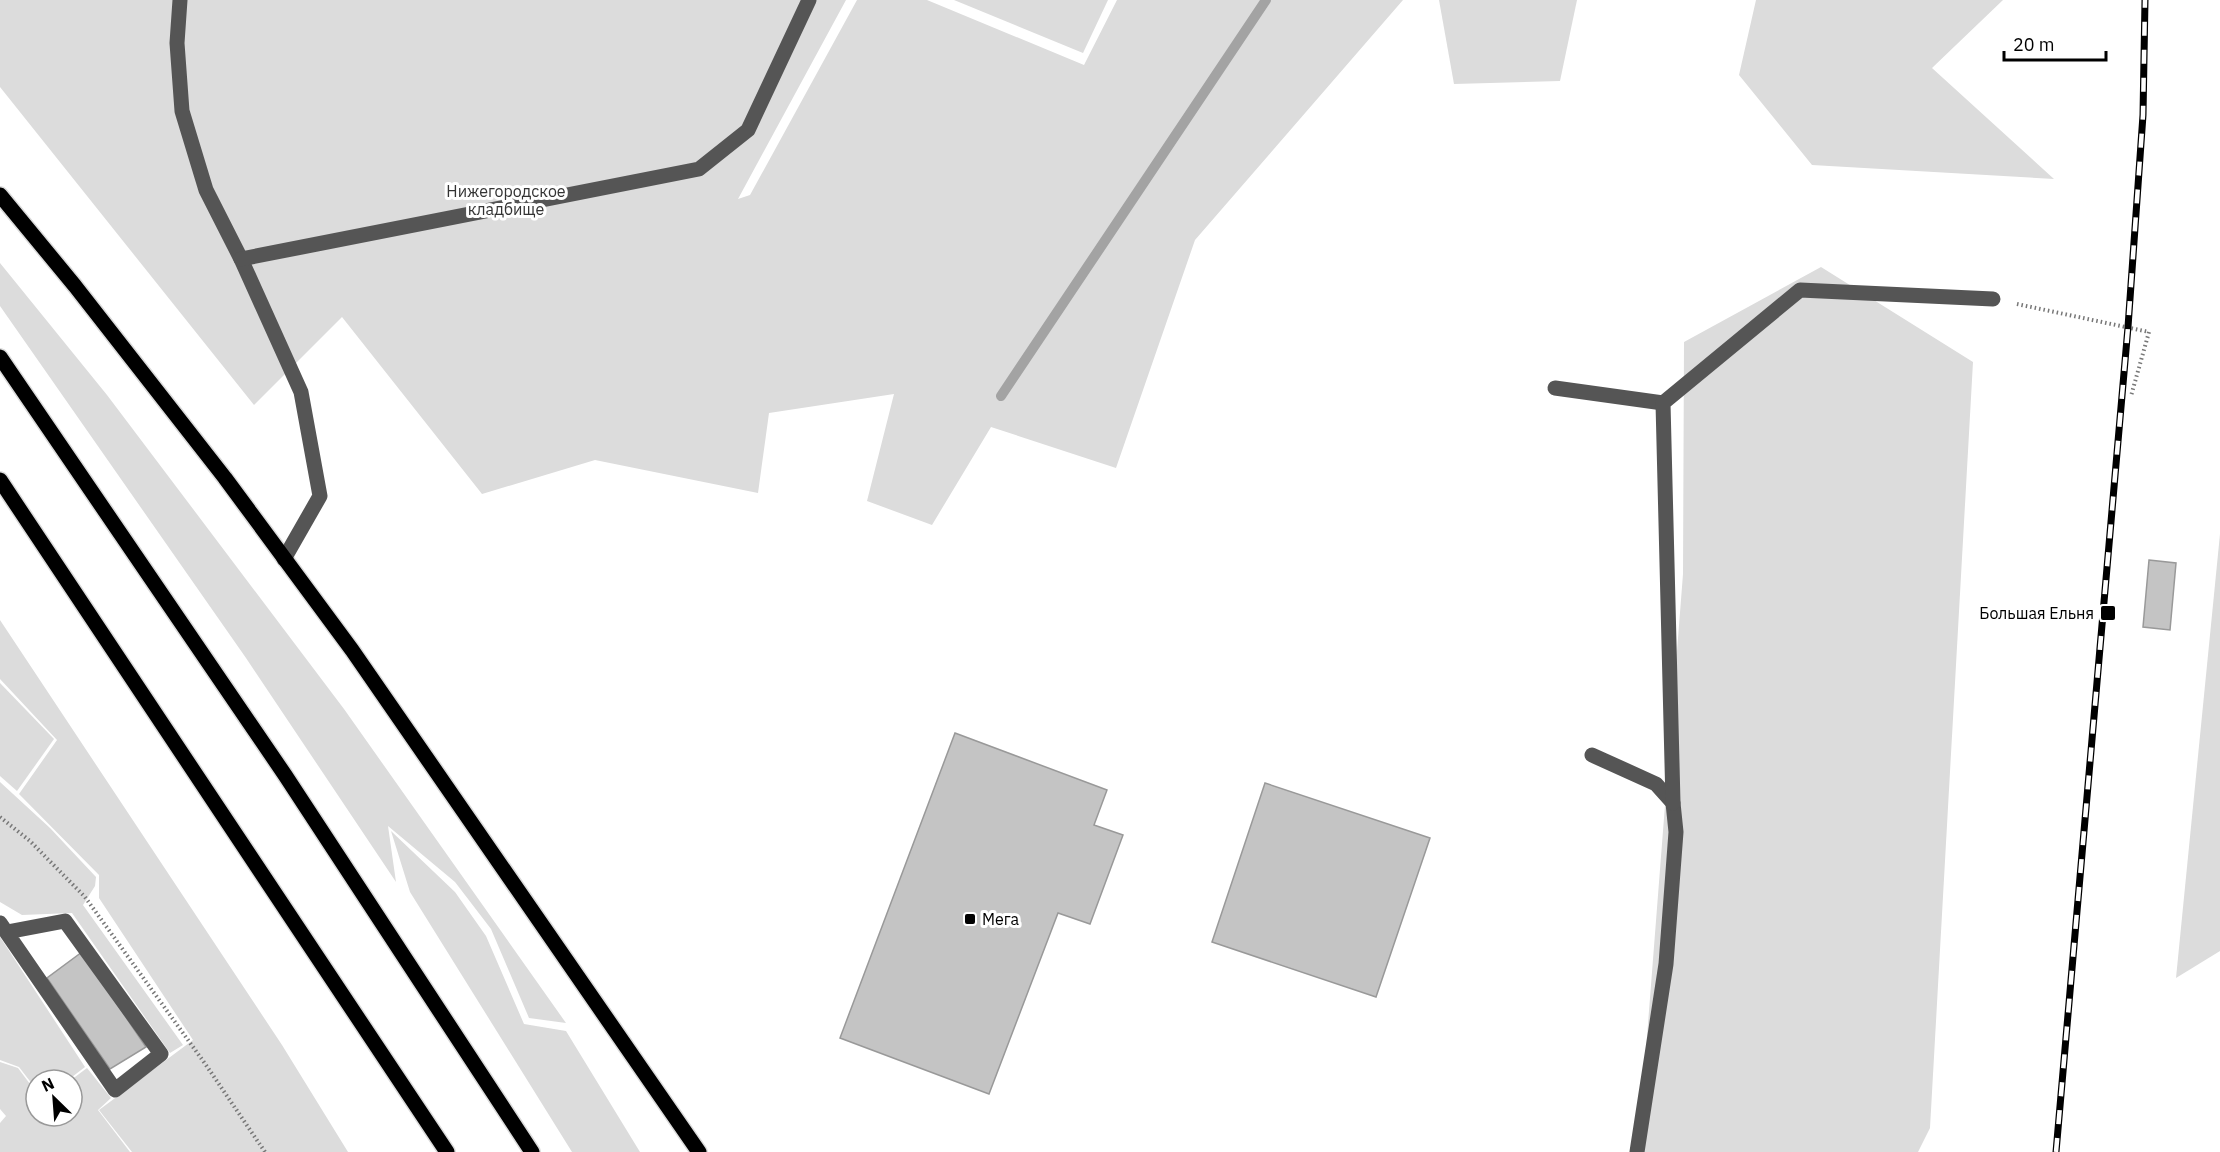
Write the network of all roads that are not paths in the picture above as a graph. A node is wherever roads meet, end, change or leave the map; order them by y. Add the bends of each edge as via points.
1 (180, 0) edge
2 (809, 0) edge
3 (0, 195) edge
4 (241, 259) junction
5 (1993, 299) road end
6 (0, 357) edge
7 (1555, 388) dead end
8 (1663, 403) junction
9 (0, 480) edge
10 (284, 559) junction
11 (1592, 755) dead end
12 (1672, 803) junction
13 (3, 927) edge
14 (447, 1152) edge
15 (532, 1152) edge
16 (699, 1152) edge
17 (1637, 1152) edge

1 - 4 lane via 177,44 182,111 206,190
2 - 4 lane via 748,130 699,169
3 - 10 main road via 225,478
4 - 10 lane via 301,392 320,496
5 - 8 lane via 1800,290
6 - 15 main road via 285,775
7 - 8 lane
8 - 12 lane
9 - 14 main road
10 - 16 main road via 352,650
11 - 12 lane via 1656,783
12 - 17 lane via 1676,832 1666,964
13 - 13 lane via 115,1090 161,1054 65,921

